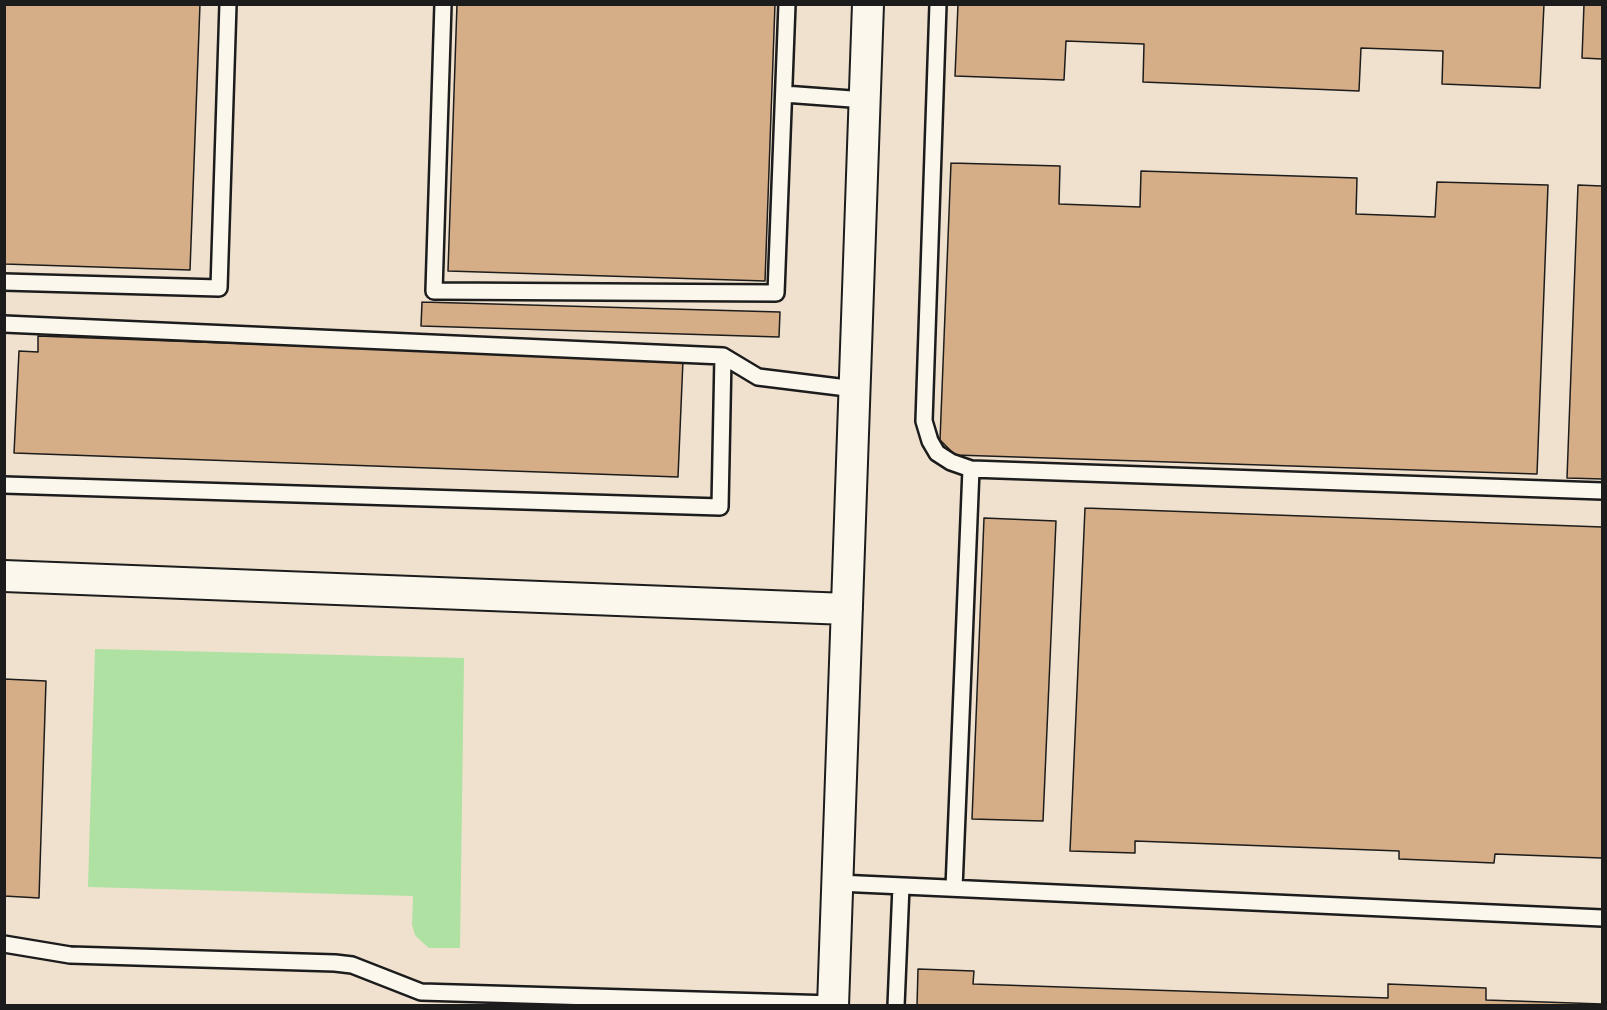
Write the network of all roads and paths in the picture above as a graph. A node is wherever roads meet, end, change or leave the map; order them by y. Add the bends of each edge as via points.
1 (228, 4) edge
2 (443, 4) edge
3 (787, 4) edge
4 (868, 4) edge
5 (938, 4) edge
6 (784, 94) junction
7 (865, 100) junction
8 (4, 282) edge
9 (4, 324) edge
10 (723, 356) junction
11 (855, 388) junction
12 (971, 468) junction
13 (4, 485) edge
14 (1602, 491) edge
15 (4, 576) edge
16 (847, 609) junction
17 (838, 883) junction
18 (901, 886) junction
19 (954, 888) junction
20 (1602, 918) edge
21 (4, 944) edge
22 (573, 1001) edge
23 (738, 1003) edge
24 (833, 1005) edge
25 (896, 1005) edge

1 - 8 lane via 219,288
2 - 6 lane via 435,291 776,293
3 - 6 lane
4 - 7 street
5 - 12 lane via 924,421 937,453
6 - 7 lane
7 - 11 street
9 - 10 lane
10 - 11 lane via 758,377
10 - 13 lane via 720,507
11 - 16 street
12 - 14 lane
12 - 19 lane
15 - 16 street
16 - 17 street
17 - 18 lane
17 - 24 street
18 - 19 lane
18 - 25 lane
19 - 20 lane
21 - 22 lane via 70,955 335,963 352,965 422,992
22 - 23 lane
23 - 24 lane

